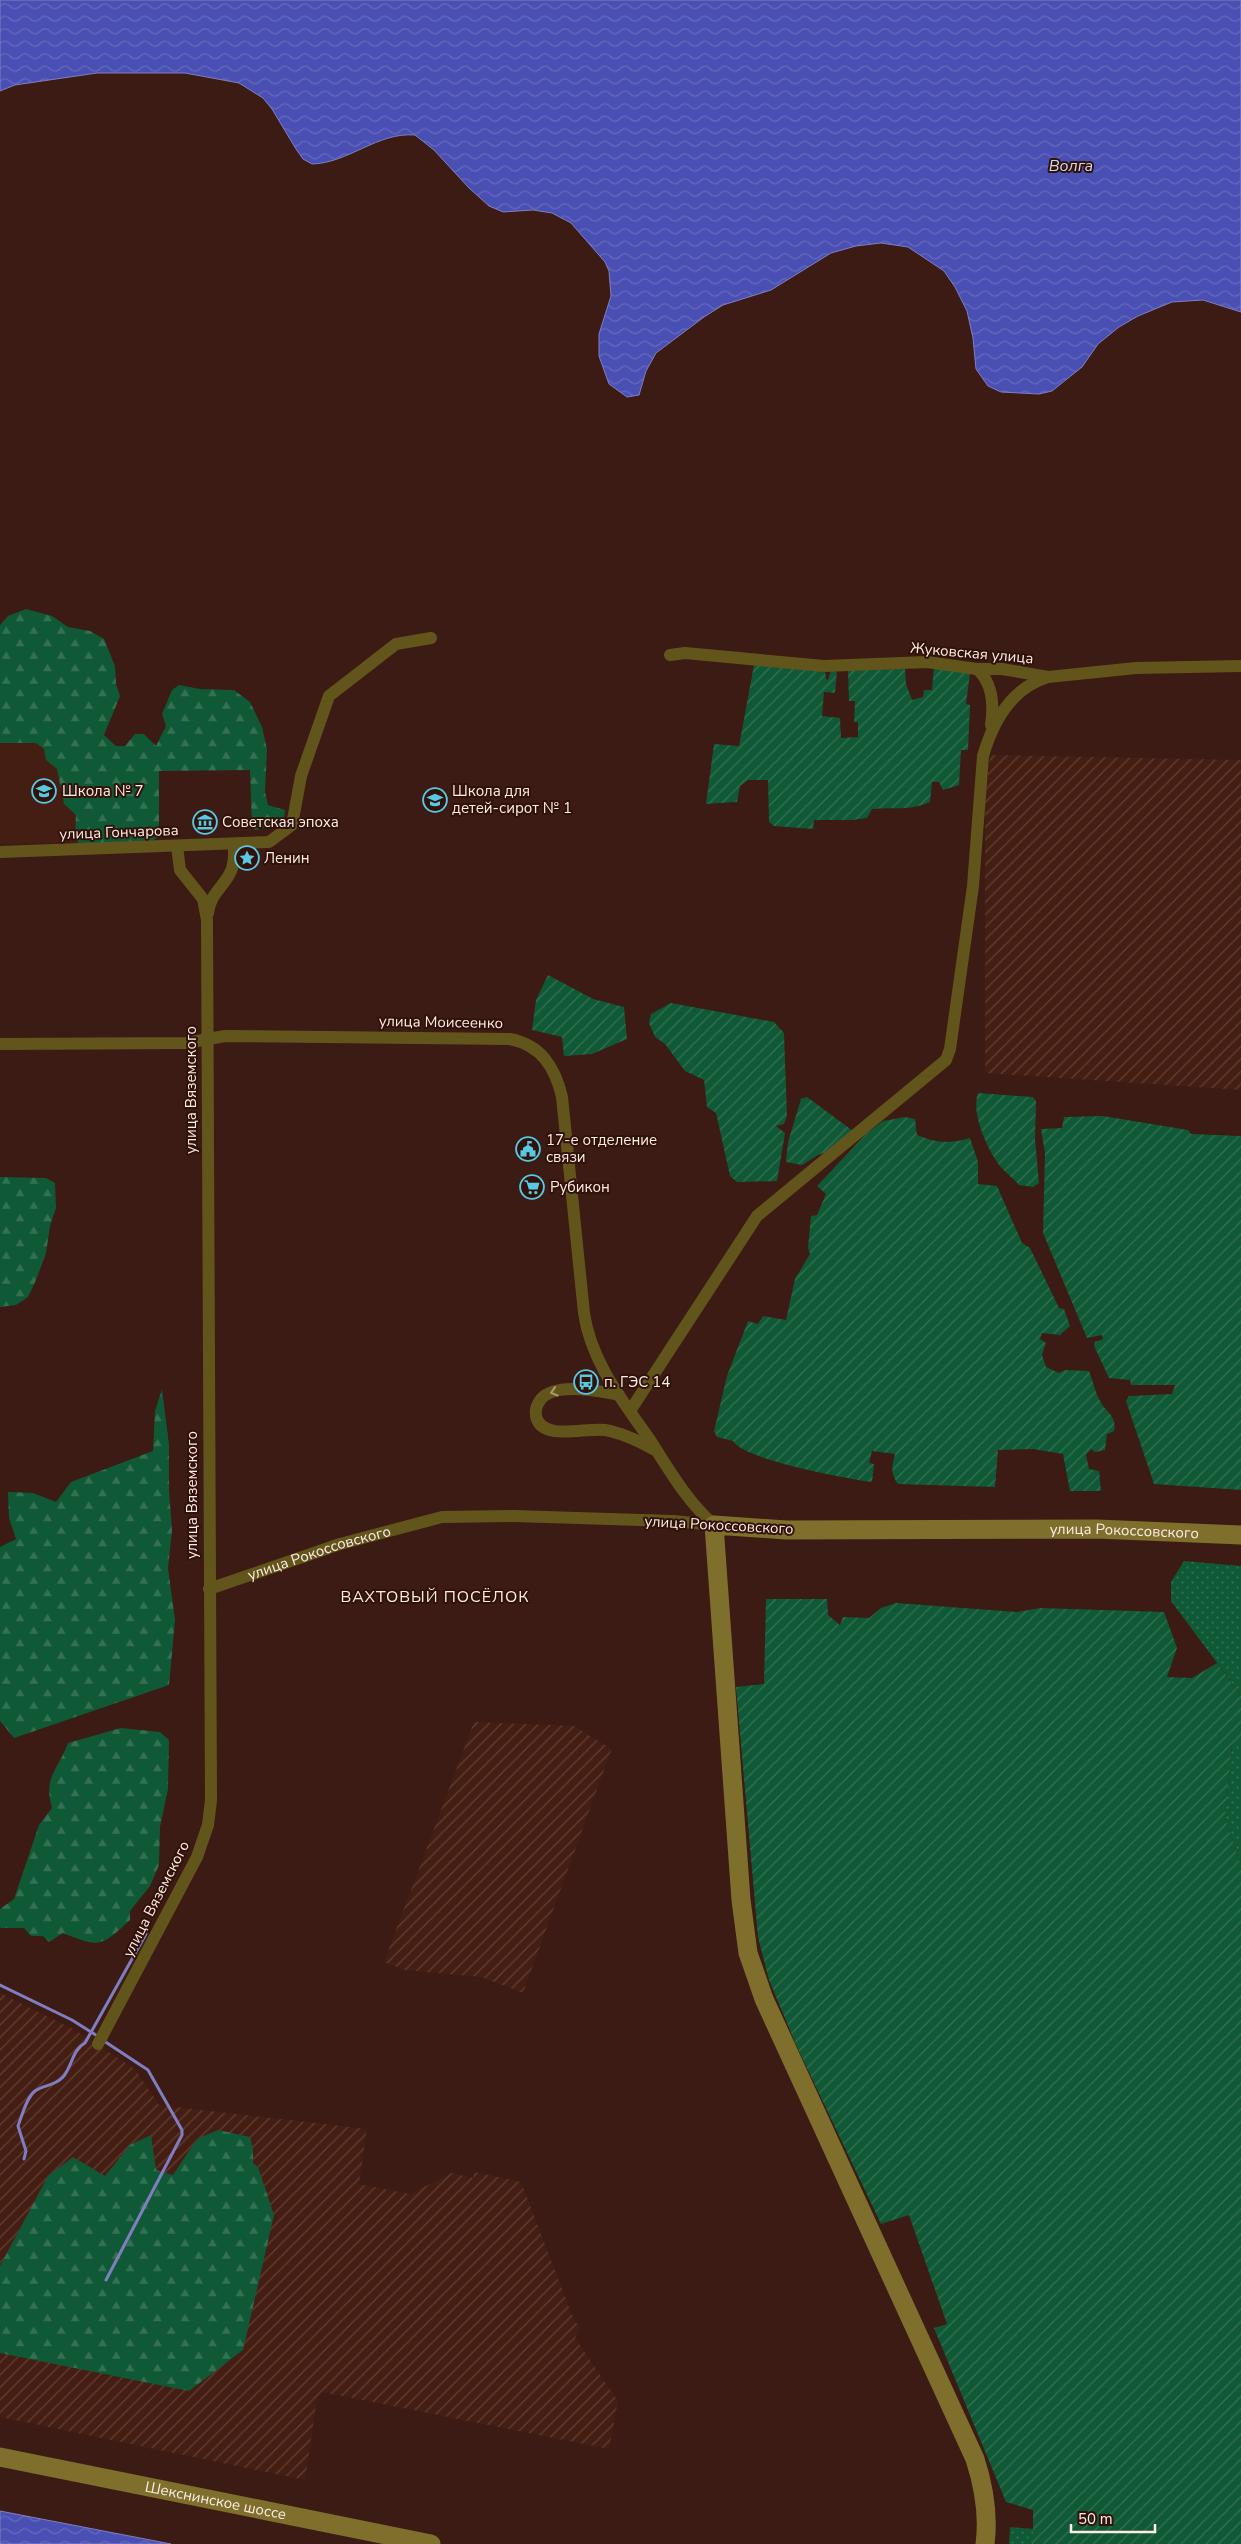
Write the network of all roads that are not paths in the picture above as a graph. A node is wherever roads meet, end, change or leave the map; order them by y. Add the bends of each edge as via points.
1 (431, 638) dead end
2 (670, 655) dead end
3 (1241, 666) edge
4 (977, 669) junction
5 (1048, 677) junction
6 (990, 731) junction
7 (234, 844) junction
8 (177, 846) junction
9 (0, 852) edge
10 (223, 883) junction
11 (192, 884) junction
12 (207, 920) junction
13 (207, 1039) junction
14 (0, 1044) edge
15 (619, 1395) junction
16 (630, 1411) junction
17 (657, 1451) junction
18 (714, 1525) junction
19 (1241, 1535) edge
20 (209, 1589) junction
21 (98, 2044) dead end
22 (0, 2457) edge
23 (431, 2544) edge
24 (985, 2544) edge

1 - 7 street, улица Гончарова via 396,644 328,696 301,776 292,825 268,842
2 - 4 street, Жуковская улица via 685,653 824,666 927,662
3 - 5 street, Жуковская улица via 1136,668
4 - 5 street, Жуковская улица via 1002,669
4 - 6 street via 989,685 992,705
5 - 6 street via 1031,683 1014,696
6 - 16 street via 980,776 969,914 946,1060 758,1216
7 - 8 street, улица Гончарова
7 - 10 street via 233,866
8 - 9 street, улица Гончарова
8 - 11 street via 180,870
10 - 11 street via 207,888
10 - 12 street via 211,898
11 - 12 street via 203,899
12 - 13 street, улица Вяземского
13 - 14 street, улица Моисеенко via 186,1043
13 - 15 street, улица Моисеенко via 225,1036 505,1038 528,1044 543,1055 556,1076 562,1096 585,1324 595,1354
13 - 20 street, улица Вяземского
15 - 16 street, улица Моисеенко
15 -> 17 street via 557,1390 540,1400 536,1416 551,1432 606,1430
16 - 17 street, улица Моисеенко
17 - 18 street, улица Моисеенко via 690,1500
18 - 19 street, улица Рокоссовского via 786,1530 1097,1529
18 - 20 street, улица Рокоссовского via 524,1516 442,1517 357,1539
18 - 24 street via 741,1900 748,1952 757,1982 789,2056 975,2459 984,2492
20 - 21 street, улица Вяземского via 211,1786 207,1830 192,1870
22 - 23 street, Шекснинское шоссе

